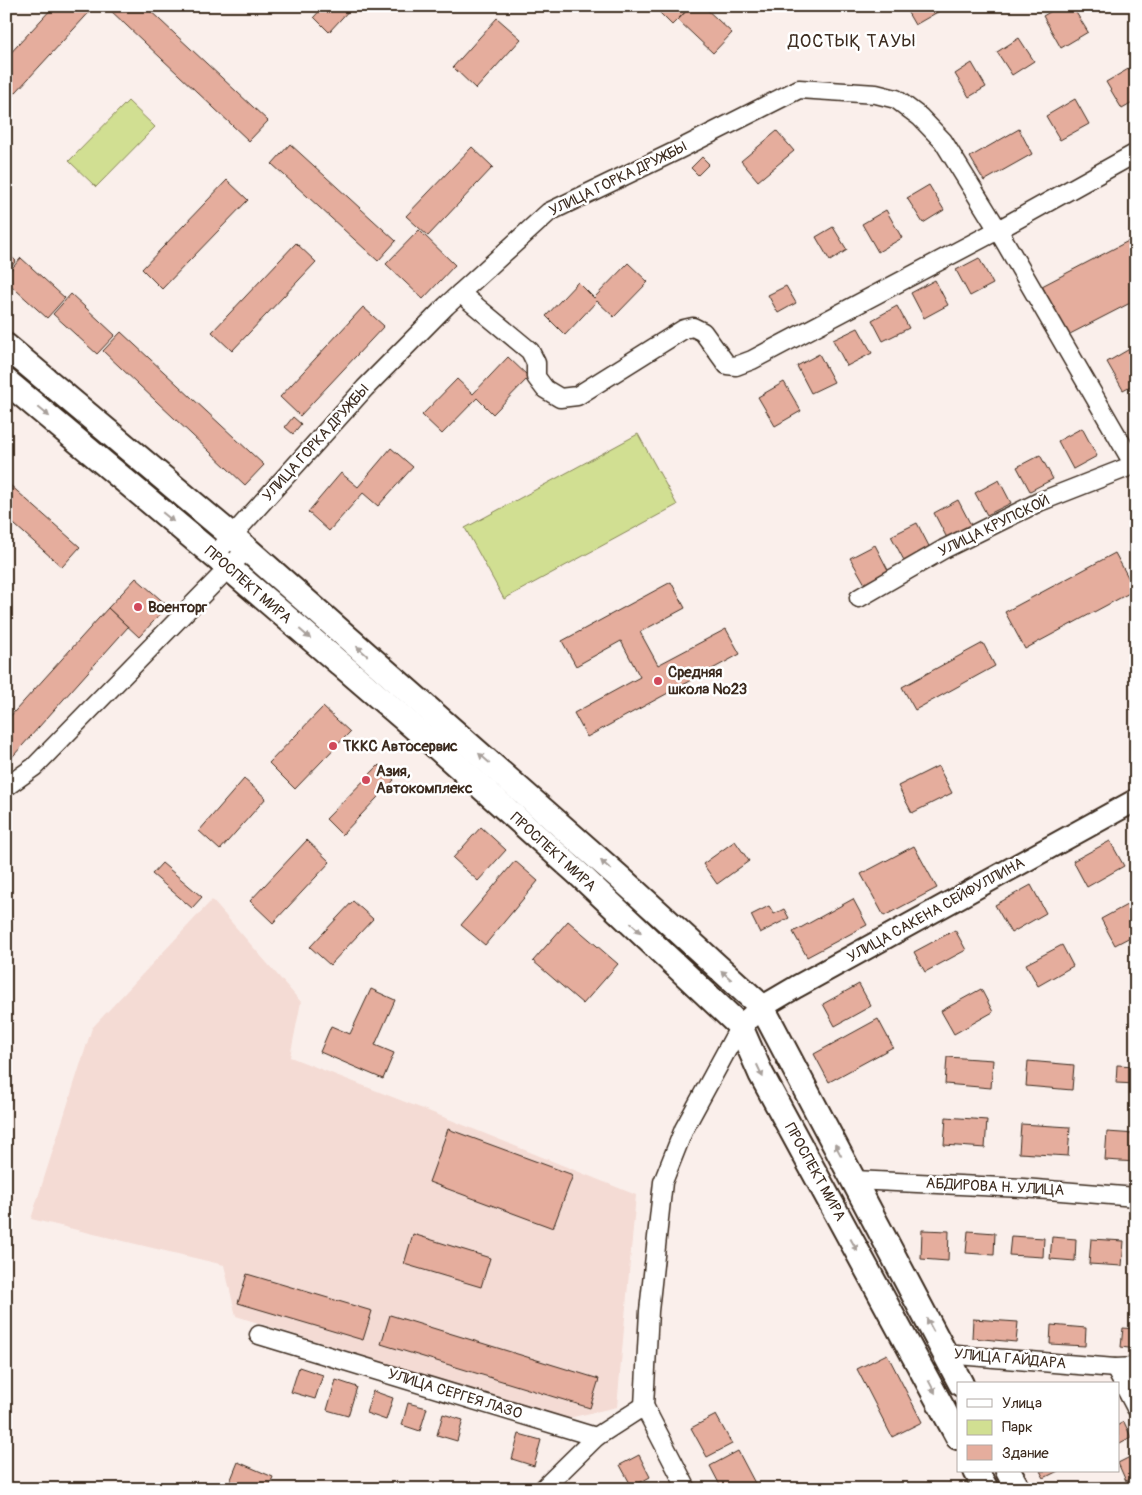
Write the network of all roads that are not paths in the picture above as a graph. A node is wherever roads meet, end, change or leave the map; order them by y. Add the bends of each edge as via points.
1 (1136, 153) edge
2 (998, 230) junction
3 (460, 293) junction
4 (6, 346) edge
5 (6, 381) edge
6 (1135, 464) edge
7 (239, 542) junction
8 (221, 562) junction
9 (859, 598) dead end
10 (6, 787) edge
11 (1136, 800) edge
12 (762, 1007) junction
13 (740, 1026) junction
14 (854, 1180) junction
15 (1136, 1197) edge
16 (259, 1335) dead end
17 (945, 1354) junction
18 (1136, 1367) edge
19 (1115, 1368) junction
20 (960, 1382) edge
21 (644, 1406) junction
22 (1136, 1408) edge
23 (957, 1435) edge
24 (596, 1437) junction
25 (977, 1472) edge
26 (1009, 1472) edge
27 (543, 1489) edge
28 (687, 1489) edge
29 (986, 1489) edge
30 (1018, 1489) edge

1 - 2 street
2 - 3 street via 752,360 736,366 727,365 703,332 693,327 684,329 577,396 560,398 545,389 536,377 536,363 530,351
2 - 3 street, УЛИЦА ГОРКА ДРУЖБЫ via 943,141 920,117 896,99 876,94 799,89 549,212
2 - 6 street, УЛИЦА КРУПСКОЙ
3 - 7 street, УЛИЦА ГОРКА ДРУЖБЫ via 365,388 299,462
4 - 7 main road, ПРОСПЕКТ МИРА
5 -> 8 main road, ПРОСПЕКТ МИРА
6 - 9 street, УЛИЦА КРУПСКОЙ via 1039,502 944,549
7 - 8 street, УЛИЦА ГОРКА ДРУЖБЫ
12 -> 7 main road, ПРОСПЕКТ МИРА
8 - 10 street, УЛИЦА ГОРКА ДРУЖБЫ via 34,766
8 -> 13 main road, ПРОСПЕКТ МИРА via 581,876
11 - 12 street, УЛИЦА САКЕНА СЕЙФУЛЛИНА
12 - 13 street, УЛИЦА САКЕНА СЕЙФУЛЛИНА
14 -> 12 main road, ПРОСПЕКТ МИРА
13 - 21 street via 684,1129 663,1182 649,1311
13 -> 23 main road, ПРОСПЕКТ МИРА via 761,1074
14 - 15 street, АБДИРОВА Н. УЛИЦА
17 -> 14 main road, ПРОСПЕКТ МИРА
16 - 24 street, УЛИЦА СЕРГЕЯ ЛАЗО
17 - 19 street, УЛИЦА ГАЙДАРА
17 - 20 main road, ПРОСПЕКТ МИРА
18 - 19 street, УЛИЦА ГАЙДАРА
19 - 22 street
21 - 24 street
21 - 28 street
24 - 27 street
25 - 29 main road
26 - 30 main road

